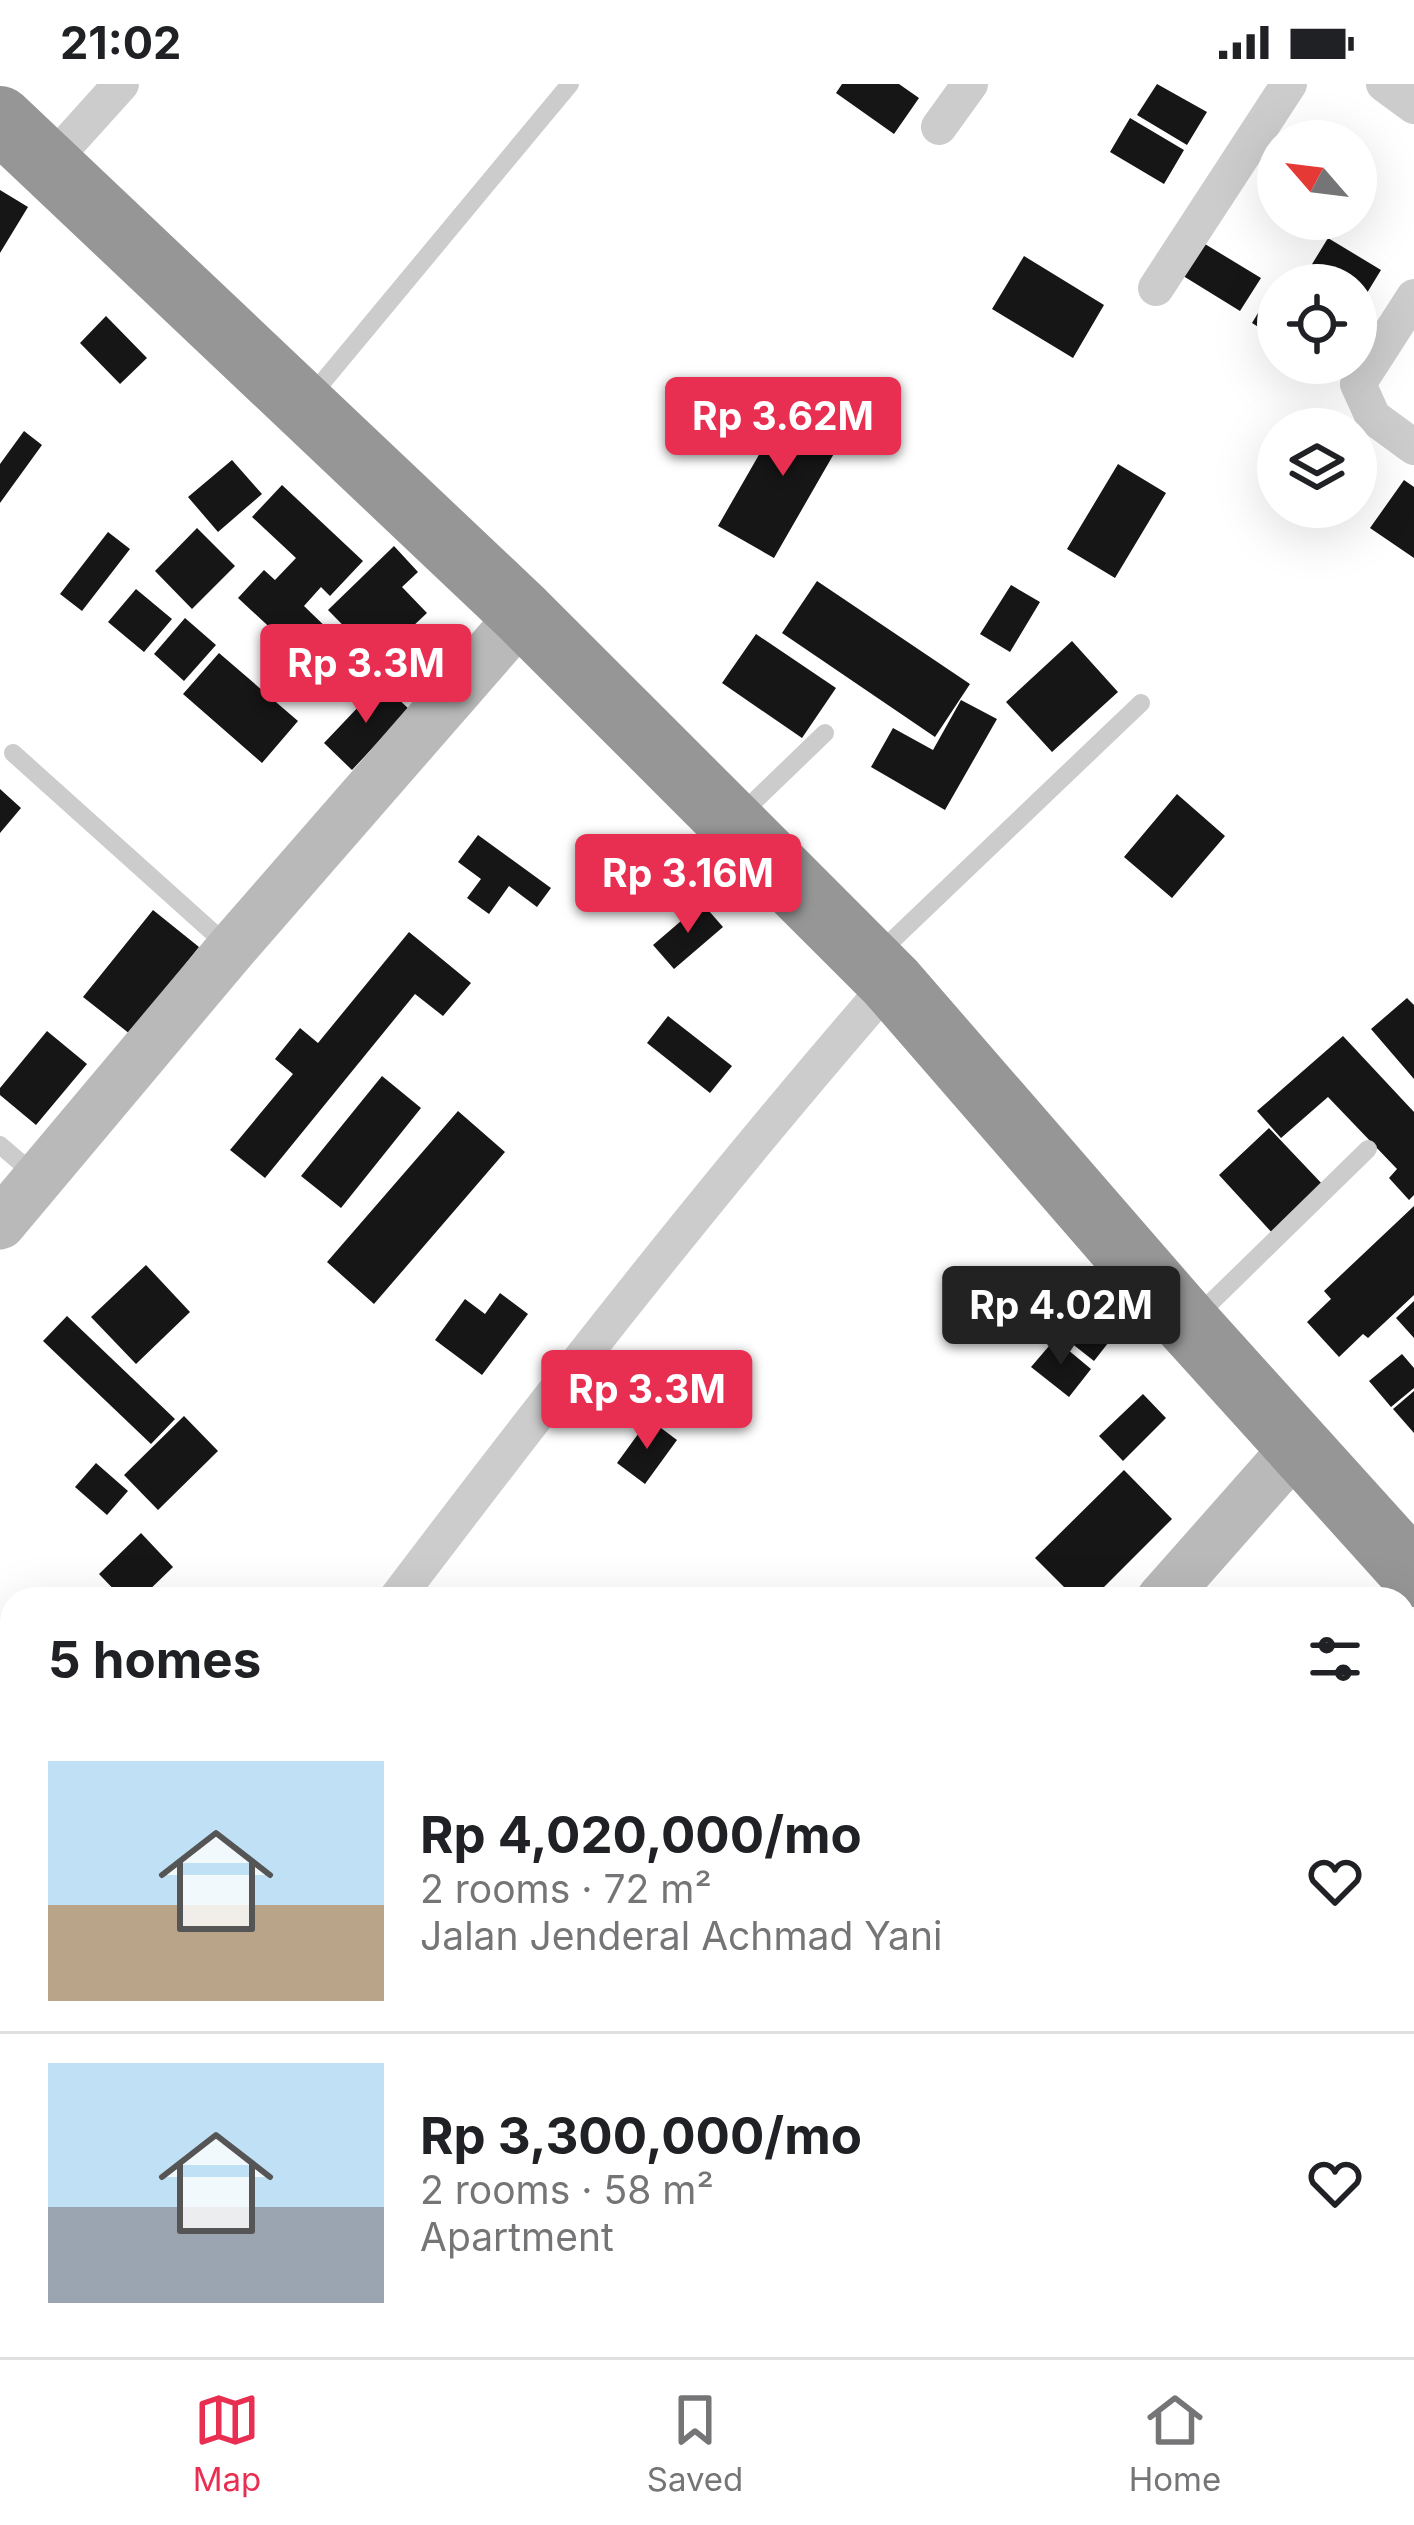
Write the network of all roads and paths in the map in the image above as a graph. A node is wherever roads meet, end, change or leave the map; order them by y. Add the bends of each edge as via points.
1 (121, 84) edge
2 (569, 84) edge
3 (970, 84) edge
4 (1289, 84) edge
5 (1384, 84) edge
6 (1414, 106) edge
7 (0, 119) edge
8 (939, 127) dead end
9 (48, 165) junction
10 (1156, 288) dead end
11 (1414, 297) edge
12 (303, 404) junction
13 (1414, 447) edge
14 (523, 614) junction
15 (1141, 704) dead end
16 (825, 733) dead end
17 (13, 753) dead end
18 (732, 824) junction
19 (231, 949) junction
20 (880, 972) junction
21 (0, 1145) edge
22 (1368, 1149) dead end
23 (38, 1178) junction
24 (0, 1224) edge
25 (1188, 1324) junction
26 (1298, 1445) junction
27 (1414, 1574) edge
28 (405, 1587) edge
29 (1173, 1587) edge

1 - 9 street
2 - 12 lane
3 - 8 street
4 - 10 street
5 - 6 street
7 - 9 highway
9 - 12 highway
11 - 13 street via 1358,385 1373,417
12 - 14 highway
14 - 18 highway
14 - 19 main road
15 - 20 lane
16 - 18 lane
17 - 19 lane
18 - 20 highway
19 - 23 main road
20 - 25 highway
20 - 28 street
21 - 23 lane
22 - 25 lane
23 - 24 main road
25 - 26 highway
26 - 27 highway
26 - 29 main road

